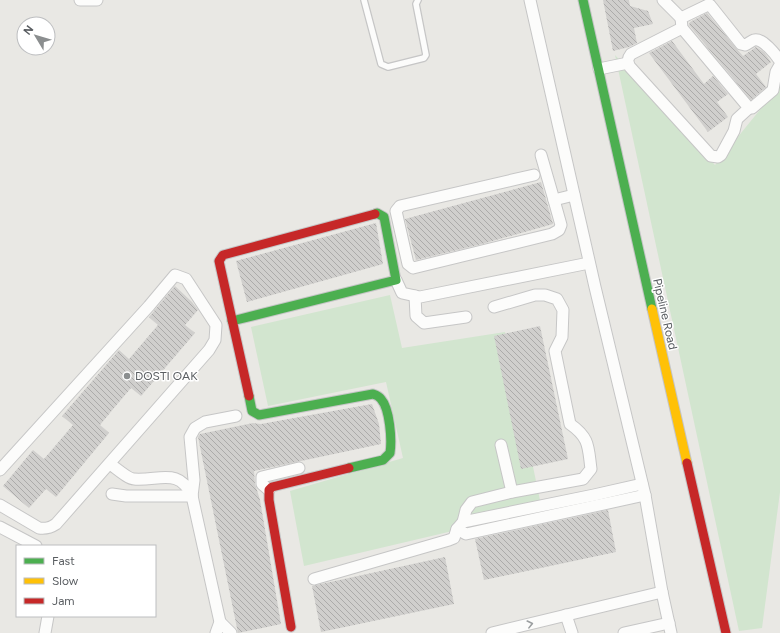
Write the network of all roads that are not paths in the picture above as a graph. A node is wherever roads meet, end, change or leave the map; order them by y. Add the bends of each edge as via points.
1 (80, 0) edge
2 (97, 0) edge
3 (364, 0) edge
4 (418, 0) edge
5 (530, 0) edge
6 (583, 0) edge
7 (663, 0) edge
8 (681, 23) junction
9 (780, 61) edge
10 (628, 63) junction
11 (780, 65) edge
12 (599, 69) junction
13 (749, 108) junction
14 (541, 155) dead end
15 (534, 175) dead end
16 (574, 195) junction
17 (554, 200) junction
18 (589, 263) junction
19 (396, 280) junction
20 (414, 296) junction
21 (494, 307) dead end
22 (466, 317) dead end
23 (232, 321) junction
24 (236, 416) dead end
25 (501, 446) dead end
26 (110, 464) junction
27 (299, 468) dead end
28 (0, 470) edge
29 (643, 489) junction
30 (269, 490) junction
31 (512, 492) junction
32 (112, 494) dead end
33 (192, 496) junction
34 (0, 505) edge
35 (460, 525) junction
36 (0, 527) edge
37 (34, 545) edge
38 (314, 579) dead end
39 (662, 592) junction
40 (566, 615) junction
41 (48, 617) edge
42 (220, 622) junction
43 (291, 627) dead end
44 (670, 628) edge
45 (44, 633) edge
46 (216, 633) edge
47 (231, 633) edge
48 (492, 633) edge
49 (572, 633) edge
50 (624, 633) edge
51 (726, 633) edge

1 - 2 street
3 - 4 lane via 381,64 388,67 424,58 426,55 416,4
5 - 16 street
6 - 12 street, Pipeline Road
7 - 8 street
8 - 9 street via 710,5 742,44 758,40 777,55
8 - 10 street via 632,54
8 - 13 street
10 - 12 street
10 - 13 street via 711,156 721,155 734,131 737,119
11 - 13 street via 773,90
12 - 51 street, Pipeline Road
14 - 17 street
15 - 17 street via 400,206 396,211 408,264 413,268 552,234 559,230 561,225
16 - 17 street
16 - 18 street
18 - 20 street via 420,297
18 - 29 street
19 - 20 street via 402,293
19 - 23 street
19 - 23 street via 384,217 376,213 224,255 219,261
20 - 22 street via 416,316 424,323
21 - 31 street via 535,295 557,299 563,310 562,337 555,351 558,366 570,424 580,432 588,444 591,469 583,479
23 - 30 street via 252,411 259,415 373,394 384,401 391,432 390,451 384,460 272,487
24 - 33 street via 205,422 195,428 190,437 194,480
25 - 31 street
26 - 28 street via 215,340 216,325 186,279 175,275
26 - 33 street via 133,479 174,478 182,481
26 - 34 street via 52,527 39,528
27 - 30 street via 262,477 262,484
29 - 35 street via 466,534
29 - 39 street
30 - 43 street
31 - 35 street via 472,502
32 - 33 street
33 - 42 street
35 - 38 street via 454,538 449,540
36 - 37 street
39 - 40 street
39 - 44 street
48 -> 40 street
40 - 49 street
41 - 45 street
42 - 46 street
42 - 47 street
44 - 50 street

